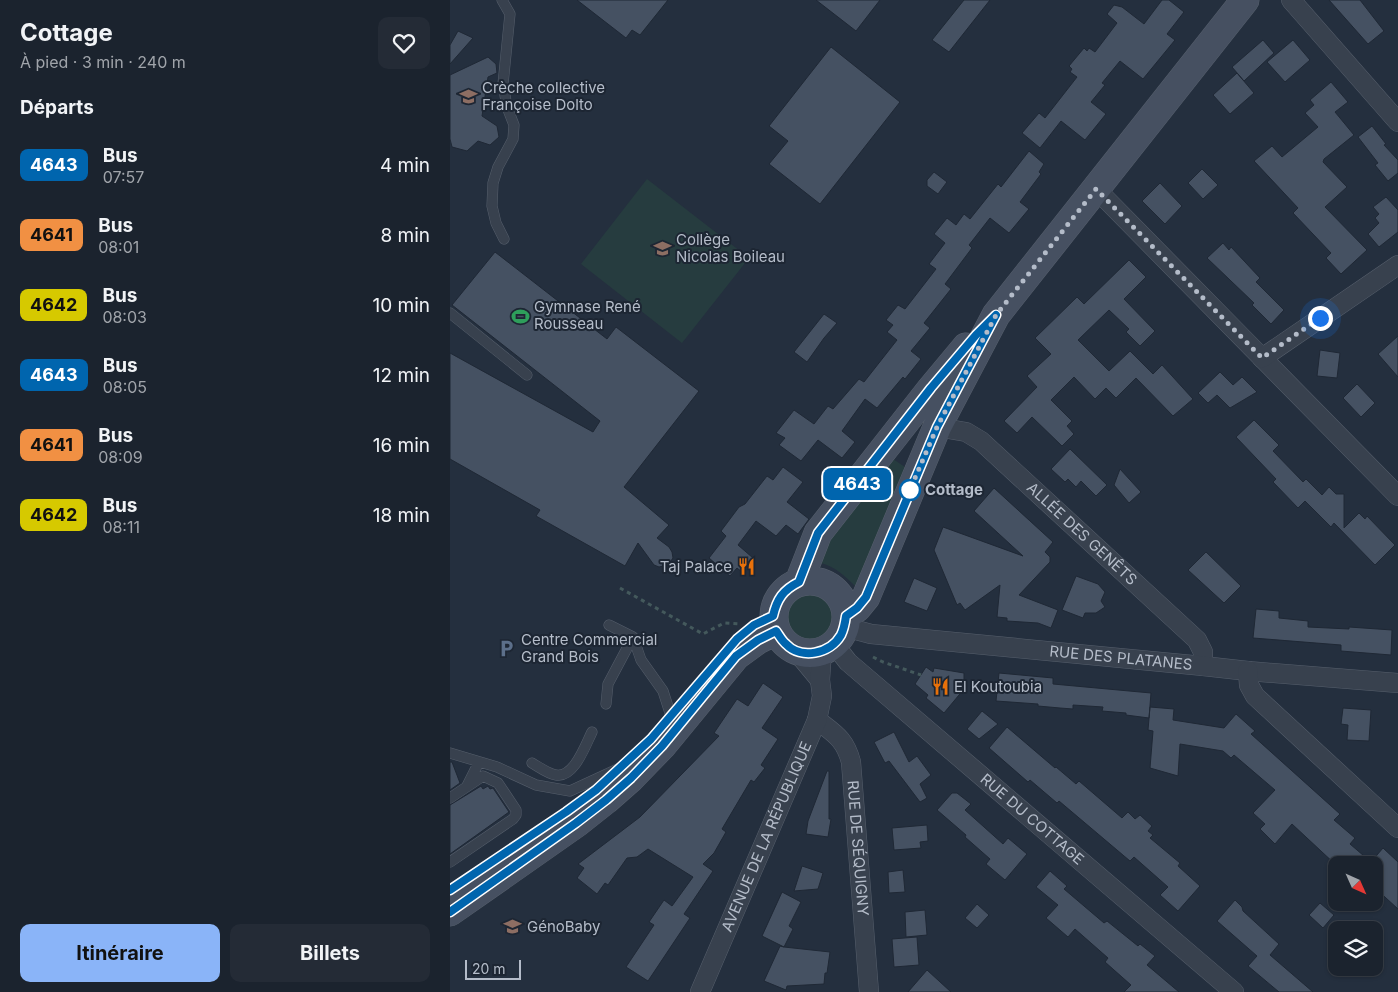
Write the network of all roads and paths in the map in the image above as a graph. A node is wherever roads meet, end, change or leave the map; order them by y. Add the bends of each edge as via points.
1 (502, 0) edge
2 (1245, 0) edge
3 (1290, 0) edge
4 (1398, 122) edge
5 (1096, 189) junction
6 (504, 239) dead end
7 (1398, 265) edge
8 (450, 312) edge
9 (996, 315) junction
10 (1262, 358) junction
11 (527, 375) dead end
12 (937, 427) junction
13 (1398, 496) edge
14 (799, 582) junction
15 (620, 588) dead end
16 (768, 624) junction
17 (609, 625) dead end
18 (633, 637) junction
19 (828, 638) junction
20 (883, 662) dead end
21 (1203, 666) junction
22 (1248, 671) junction
23 (921, 675) dead end
24 (820, 680) junction
25 (1398, 683) edge
26 (606, 704) dead end
27 (671, 716) junction
28 (817, 720) junction
29 (592, 732) dead end
30 (450, 753) edge
31 (479, 762) junction
32 (532, 763) dead end
33 (622, 767) junction
34 (467, 787) junction
35 (450, 798) edge
36 (1398, 828) edge
37 (450, 862) edge
38 (450, 890) edge
39 (450, 912) edge
40 (700, 992) edge
41 (869, 992) edge
42 (1234, 992) edge

1 - 6 lane via 510,14 503,84 514,125 513,139 493,183 492,206
2 - 5 main road
3 - 4 street
5 - 9 main road
5 - 10 street
7 - 10 street
8 - 11 lane
9 - 12 main road
9 - 14 main road via 931,388 818,533
10 - 13 street
12 - 19 main road via 866,597
12 - 21 street, ALLÉE DES GENÊTS via 966,432 981,441 1197,640 1203,652
14 - 16 main road via 781,594
14 - 19 main road via 821,582 842,600
15 - 16 path via 703,634 724,623
16 - 19 main road via 786,645
16 - 27 main road via 723,654
16 - 39 main road via 758,640 736,656 662,746 631,778 576,823
17 - 18 lane
18 - 26 lane via 608,684
18 - 27 lane via 641,660 663,691
19 - 21 street, RUE DES PLATANES via 870,634
19 - 24 street
19 - 24 street, AVENUE DE LA RÉPUBLIQUE
19 - 42 street, RUE DU COTTAGE via 848,662
20 - 23 path
21 - 22 street, RUE DES PLATANES
22 - 25 street, RUE DES PLATANES
22 - 36 street via 1249,686 1255,696
24 - 28 street, AVENUE DE LA RÉPUBLIQUE via 822,696
27 - 33 main road
28 - 40 street, AVENUE DE LA RÉPUBLIQUE
28 - 41 street, RUE DE SÉQUIGNY via 847,747 851,762
29 - 32 lane via 569,772 554,775
30 - 31 lane
31 - 33 lane via 536,785 570,791
31 - 34 lane
33 - 38 main road via 566,812
34 - 35 lane
34 - 37 lane via 483,776 492,779 516,810 516,815

